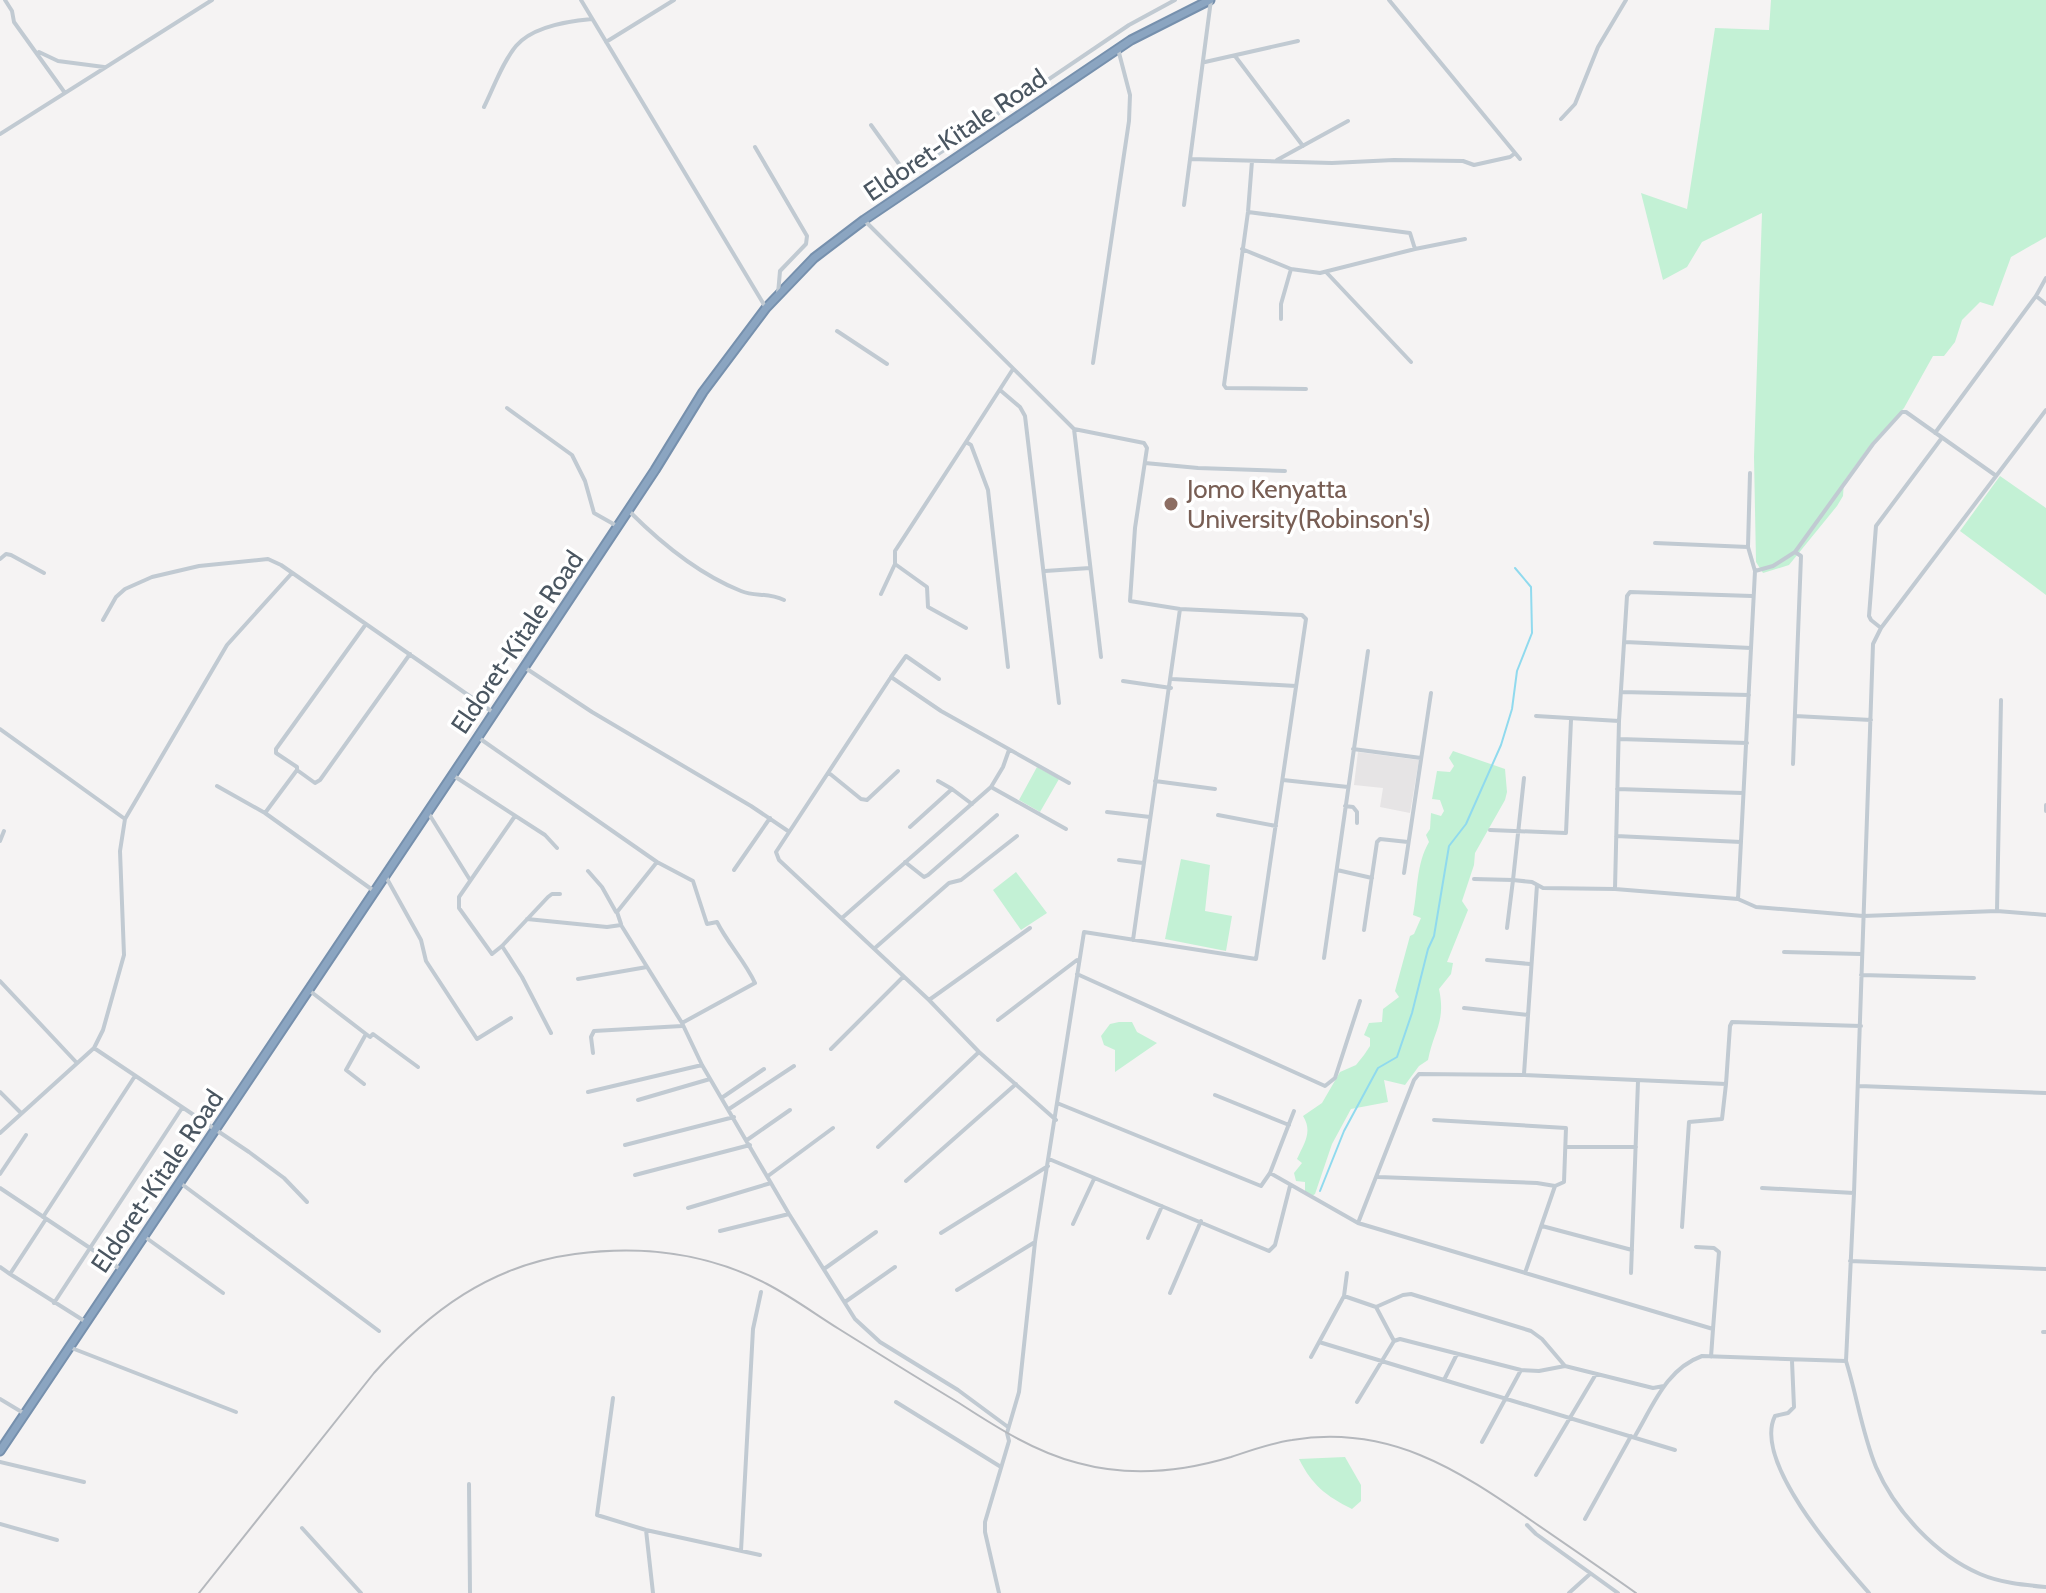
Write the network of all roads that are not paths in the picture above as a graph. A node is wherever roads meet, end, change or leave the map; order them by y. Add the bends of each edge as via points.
1 (5, 0) edge
2 (212, 0) edge
3 (581, 0) edge
4 (674, 0) edge
5 (1175, 0) edge
6 (1210, 0) edge
7 (1389, 0) edge
8 (1626, 0) edge
9 (592, 19) junction
10 (1298, 41) dead end
11 (606, 42) junction
12 (1118, 49) junction
13 (37, 51) junction
14 (1235, 56) junction
15 (1205, 62) junction
16 (105, 67) junction
17 (65, 93) junction
18 (484, 107) dead end
19 (1561, 119) dead end
20 (1348, 121) dead end
21 (871, 125) dead end
22 (0, 134) edge
23 (1303, 146) junction
24 (755, 147) dead end
25 (1514, 154) junction
26 (1190, 159) junction
27 (1520, 159) dead end
28 (1252, 161) junction
29 (1275, 162) junction
30 (1184, 205) dead end
31 (1248, 212) junction
32 (864, 220) junction
33 (1465, 239) dead end
34 (1242, 249) junction
35 (1415, 249) junction
36 (1291, 269) junction
37 (1327, 273) junction
38 (2046, 278) edge
39 (777, 296) junction
40 (2036, 296) junction
41 (2046, 304) edge
42 (766, 308) junction
43 (1281, 319) dead end
44 (837, 331) dead end
45 (1411, 362) dead end
46 (1093, 363) dead end
47 (887, 364) dead end
48 (1013, 369) junction
49 (1306, 389) dead end
50 (1000, 390) junction
51 (507, 408) dead end
52 (2046, 410) edge
53 (1074, 429) junction
54 (1935, 433) junction
55 (1942, 438) junction
56 (966, 442) junction
57 (1145, 463) junction
58 (1285, 471) dead end
59 (1750, 473) dead end
60 (1995, 476) junction
61 (628, 510) junction
62 (618, 527) junction
63 (1655, 543) dead end
64 (1748, 547) junction
65 (1795, 552) junction
66 (0, 559) edge
67 (895, 564) junction
68 (1090, 568) junction
69 (1044, 571) junction
70 (1755, 571) junction
71 (44, 573) dead end
72 (292, 573) junction
73 (881, 594) dead end
74 (1752, 596) junction
75 (784, 600) dead end
76 (1180, 609) junction
77 (103, 620) dead end
78 (366, 624) junction
79 (966, 628) dead end
80 (1881, 628) junction
81 (1624, 642) junction
82 (1751, 648) junction
83 (1368, 651) dead end
84 (410, 654) junction
85 (1101, 657) dead end
86 (524, 667) junction
87 (1008, 667) dead end
88 (891, 677) junction
89 (939, 679) dead end
90 (1172, 679) junction
91 (1123, 681) dead end
92 (1296, 686) junction
93 (1171, 688) junction
94 (1621, 692) junction
95 (1431, 693) dead end
96 (1749, 695) junction
97 (2001, 700) dead end
98 (1059, 703) dead end
99 (494, 713) junction
100 (1536, 716) dead end
101 (1795, 716) junction
102 (1571, 720) junction
103 (1871, 720) junction
104 (1619, 721) junction
105 (0, 729) edge
106 (478, 737) junction
107 (1619, 739) junction
108 (1747, 743) junction
109 (1353, 749) junction
110 (1009, 750) junction
111 (1421, 758) junction
112 (1793, 764) dead end
113 (297, 770) junction
114 (898, 771) dead end
115 (829, 773) junction
116 (452, 774) junction
117 (1524, 778) dead end
118 (1283, 780) junction
119 (938, 781) dead end
120 (1155, 781) junction
121 (1069, 783) dead end
122 (217, 786) dead end
123 (991, 787) junction
124 (1348, 787) junction
125 (952, 789) junction
126 (1215, 789) dead end
127 (1617, 789) junction
128 (1743, 793) junction
129 (972, 804) junction
130 (1345, 806) junction
131 (427, 812) junction
132 (1107, 812) dead end
133 (265, 813) junction
134 (997, 815) dead end
135 (1218, 815) dead end
136 (515, 816) junction
137 (1150, 817) junction
138 (770, 818) junction
139 (125, 819) junction
140 (1357, 823) dead end
141 (1276, 826) junction
142 (910, 827) dead end
143 (1066, 829) dead end
144 (1490, 830) dead end
145 (4, 831) dead end
146 (788, 831) junction
147 (1519, 831) junction
148 (1017, 836) dead end
149 (1616, 836) junction
150 (0, 841) edge
151 (1408, 842) junction
152 (1741, 842) junction
153 (557, 848) dead end
154 (1119, 860) dead end
155 (657, 862) junction
156 (905, 862) junction
157 (1143, 863) junction
158 (734, 870) dead end
159 (1337, 870) junction
160 (588, 871) dead end
161 (1404, 873) dead end
162 (385, 875) junction
163 (1372, 878) junction
164 (1474, 879) dead end
165 (470, 880) junction
166 (1513, 880) junction
167 (1537, 885) junction
168 (1615, 889) junction
169 (374, 891) junction
170 (560, 894) dead end
171 (1738, 899) junction
172 (1997, 911) junction
173 (617, 912) junction
174 (2046, 915) edge
175 (1863, 916) junction
176 (842, 918) junction
177 (527, 919) junction
178 (621, 925) junction
179 (1030, 928) dead end
180 (1507, 928) dead end
181 (1364, 930) dead end
182 (1133, 940) junction
183 (502, 946) junction
184 (874, 949) junction
185 (1784, 952) dead end
186 (1861, 954) junction
187 (1079, 958) junction
188 (1324, 958) dead end
189 (1487, 960) dead end
190 (1530, 964) junction
191 (647, 967) junction
192 (1076, 974) junction
193 (1861, 975) junction
194 (903, 977) junction
195 (1974, 978) dead end
196 (578, 979) dead end
197 (0, 981) edge
198 (309, 989) junction
199 (929, 1000) junction
200 (1360, 1001) dead end
201 (1464, 1008) dead end
202 (1528, 1015) junction
203 (511, 1018) dead end
204 (998, 1020) dead end
205 (682, 1025) junction
206 (1861, 1026) junction
207 (551, 1033) dead end
208 (366, 1034) junction
209 (94, 1048) junction
210 (831, 1049) dead end
211 (979, 1052) junction
212 (593, 1053) dead end
213 (76, 1062) junction
214 (702, 1065) junction
215 (794, 1066) dead end
216 (418, 1067) dead end
217 (764, 1069) dead end
218 (1524, 1075) junction
219 (135, 1076) junction
220 (710, 1079) junction
221 (1638, 1081) junction
222 (364, 1084) dead end
223 (1016, 1084) junction
224 (1726, 1084) junction
225 (1859, 1086) junction
226 (0, 1092) edge
227 (588, 1092) dead end
228 (2046, 1093) edge
229 (1215, 1095) dead end
230 (722, 1097) junction
231 (638, 1100) dead end
232 (1057, 1103) junction
233 (182, 1108) junction
234 (729, 1109) junction
235 (790, 1110) dead end
236 (1294, 1111) dead end
237 (21, 1114) junction
238 (734, 1117) junction
239 (1056, 1120) junction
240 (1434, 1120) dead end
241 (1289, 1125) junction
242 (833, 1128) dead end
243 (215, 1129) junction
244 (0, 1133) edge
245 (26, 1135) dead end
246 (749, 1143) junction
247 (625, 1145) dead end
248 (878, 1147) dead end
249 (1566, 1147) junction
250 (1636, 1147) junction
251 (1049, 1159) junction
252 (1048, 1166) junction
253 (1270, 1173) junction
254 (0, 1174) edge
255 (635, 1175) dead end
256 (768, 1176) junction
257 (1377, 1177) junction
258 (1094, 1179) junction
259 (906, 1181) dead end
260 (179, 1182) junction
261 (771, 1183) junction
262 (1290, 1186) junction
263 (1555, 1186) junction
264 (1762, 1188) dead end
265 (1, 1189) edge
266 (1854, 1193) junction
267 (307, 1202) dead end
268 (1162, 1206) junction
269 (688, 1208) dead end
270 (789, 1214) junction
271 (44, 1218) junction
272 (1201, 1221) junction
273 (1358, 1223) junction
274 (1073, 1224) dead end
275 (1541, 1226) junction
276 (1682, 1227) dead end
277 (720, 1231) dead end
278 (876, 1232) dead end
279 (941, 1233) dead end
280 (144, 1236) junction
281 (1148, 1238) dead end
282 (1035, 1242) junction
283 (1696, 1247) dead end
284 (90, 1248) junction
285 (1632, 1250) junction
286 (1850, 1261) junction
287 (0, 1267) edge
288 (895, 1267) dead end
289 (824, 1269) junction
290 (2046, 1269) edge
291 (121, 1270) junction
292 (1347, 1273) dead end
293 (1525, 1273) junction
294 (1631, 1273) dead end
295 (10, 1274) junction
296 (957, 1290) dead end
297 (761, 1292) dead end
298 (223, 1293) dead end
299 (1170, 1293) dead end
300 (1344, 1296) junction
301 (845, 1302) junction
302 (54, 1303) junction
303 (1376, 1307) junction
304 (86, 1322) junction
305 (1713, 1329) junction
306 (379, 1331) dead end
307 (1394, 1341) junction
308 (1319, 1342) junction
309 (69, 1347) junction
310 (1457, 1354) junction
311 (1311, 1357) dead end
312 (1711, 1357) junction
313 (1380, 1361) junction
314 (1792, 1361) junction
315 (1846, 1361) junction
316 (1565, 1366) junction
317 (1521, 1370) junction
318 (1596, 1374) junction
319 (1444, 1380) junction
320 (1664, 1386) junction
321 (613, 1398) dead end
322 (0, 1399) edge
323 (1506, 1399) junction
324 (896, 1402) dead end
325 (1357, 1402) dead end
326 (236, 1412) dead end
327 (25, 1414) junction
328 (1571, 1418) junction
329 (1008, 1427) junction
330 (1633, 1436) junction
331 (1482, 1442) dead end
332 (1675, 1450) dead end
333 (0, 1451) edge
334 (0, 1462) edge
335 (1001, 1467) junction
336 (1536, 1475) dead end
337 (84, 1482) dead end
338 (469, 1484) dead end
339 (1585, 1519) dead end
340 (0, 1524) edge
341 (1527, 1525) dead end
342 (302, 1528) dead end
343 (646, 1530) junction
344 (57, 1540) dead end
345 (741, 1551) junction
346 (760, 1555) dead end
347 (1590, 1574) junction
348 (2046, 1587) edge
349 (361, 1593) edge
350 (470, 1593) edge
351 (653, 1593) edge
352 (999, 1593) edge
353 (1569, 1593) edge
354 (1618, 1593) edge
355 (1869, 1593) edge

1 - 13 street via 14,22
2 - 16 street
3 - 9 street
4 - 11 street
5 - 21 street via 1117,33 907,175
6 - 12 highway, Eldoret-Kitale Road
6 - 15 street
7 - 25 street
8 - 19 street via 1598,47 1575,104
9 - 11 street
9 - 18 street via 526,38 511,54
10 - 14 street
11 - 42 street
12 - 32 highway, Eldoret-Kitale Road
12 - 46 street via 1130,95 1129,121
13 - 16 street via 58,61
13 - 17 street
14 - 15 street
14 - 23 street
15 - 26 street
16 - 17 street
17 - 22 street
20 - 23 street
23 - 29 street
24 - 39 street via 807,236 806,244 780,271
25 - 27 street
25 - 29 street via 1474,165
26 - 28 street
26 - 30 street
28 - 29 street
28 - 31 street
31 - 34 street
31 - 35 street via 1410,233
32 - 39 highway, Eldoret-Kitale Road via 814,258
32 - 48 street
33 - 35 street
34 - 36 street
34 - 49 street via 1224,385
35 - 37 street
36 - 37 street
36 - 43 street
37 - 45 street
38 - 40 street
39 - 42 highway, Eldoret-Kitale Road
40 - 41 street
40 - 54 street
42 - 61 highway, Eldoret-Kitale Road via 703,392
44 - 47 street
48 - 50 street
48 - 53 street
50 - 56 street
50 - 69 street via 1025,416
51 - 62 street via 572,455 594,513
52 - 60 street
53 - 57 street via 1144,443
53 - 68 street
54 - 55 street
54 - 65 street via 1902,412
55 - 60 street
55 - 80 street via 1876,526 1869,616
56 - 67 street via 895,551
56 - 87 street via 988,490
57 - 58 street
57 - 76 street via 1130,601
59 - 64 street
60 - 80 street
61 - 62 highway, Eldoret-Kitale Road
61 - 75 street via 705,573 745,593 769,593
62 - 86 highway, Eldoret-Kitale Road
63 - 64 street
64 - 70 street
65 - 70 street
65 - 101 street via 1801,556
66 - 71 street via 11,555
67 - 73 street
67 - 79 street via 927,587 928,607
68 - 69 street
68 - 85 street
69 - 98 street
70 - 74 street
72 - 77 street via 268,559 174,571 125,589
72 - 78 street
72 - 139 street via 227,645
74 - 81 street via 1630,592
74 - 82 street
76 - 90 street
76 - 92 street via 1302,615 1306,619
78 - 84 street
78 - 113 street via 276,749
80 - 103 street via 1873,644
81 - 82 street
81 - 94 street
82 - 96 street
83 - 109 street
84 - 99 street
84 - 113 street via 320,780 315,783
86 - 99 highway, Eldoret-Kitale Road
86 - 138 street
88 - 89 street via 906,656
88 - 110 street
88 - 115 street
90 - 92 street
90 - 93 street
91 - 93 street
92 - 118 street
93 - 120 street
94 - 96 street
94 - 104 street
95 - 111 street
96 - 108 street
97 - 172 street
99 - 106 highway, Eldoret-Kitale Road
100 - 102 street
101 - 103 street
101 - 112 street
102 - 104 street
102 - 147 street via 1567,832
103 - 175 street
104 - 107 street
105 - 139 street
106 - 116 highway, Eldoret-Kitale Road
106 - 155 street
107 - 108 street
107 - 127 street
108 - 128 street
109 - 111 street
109 - 124 street
110 - 121 street
110 - 123 street
111 - 151 street
113 - 133 street
114 - 115 street via 867,800
115 - 146 street
116 - 131 highway, Eldoret-Kitale Road
116 - 136 street
117 - 147 street
118 - 124 street
118 - 141 street
119 - 125 street
120 - 126 street
120 - 137 street
122 - 133 street
123 - 129 street
123 - 143 street
124 - 130 street
125 - 129 street
125 - 142 street
127 - 128 street
127 - 149 street
128 - 152 street
129 - 156 street
130 - 140 street via 1357,812
130 - 159 street
131 - 162 highway, Eldoret-Kitale Road
131 - 165 street
132 - 137 street
133 - 169 street
134 - 156 street via 928,875
135 - 141 street
136 - 153 street
136 - 165 street
137 - 157 street
138 - 146 street
138 - 158 street
139 - 209 street via 120,851 124,955 108,1018
141 - 182 street via 1256,959
144 - 147 street
145 - 150 street
146 - 176 street via 776,850 779,860
147 - 166 street
148 - 184 street via 961,880 949,883
149 - 152 street
149 - 168 street
151 - 161 street
151 - 163 street via 1378,841
152 - 171 street
154 - 157 street
155 - 173 street
155 - 205 street via 693,881 707,924 717,922 755,983
156 - 176 street
157 - 182 street
159 - 163 street
159 - 188 street
160 - 173 street
162 - 169 highway, Eldoret-Kitale Road
162 - 203 street via 421,940 426,961 477,1039
163 - 181 street
164 - 166 street
165 - 183 street via 459,897 459,908 488,951 492,954
166 - 167 street
166 - 180 street
167 - 168 street
167 - 190 street
168 - 171 street
169 - 198 highway, Eldoret-Kitale Road
170 - 177 street via 552,894
171 - 175 street via 1756,907
172 - 174 street
172 - 175 street
173 - 178 street
175 - 186 street
176 - 184 street
177 - 178 street
177 - 183 street
178 - 191 street
179 - 199 street
182 - 187 street via 1084,932
183 - 207 street
184 - 194 street
185 - 186 street
186 - 193 street
187 - 192 street
187 - 204 street
189 - 190 street
190 - 202 street
191 - 196 street
191 - 205 street
192 - 200 street via 1325,1086 1335,1078
192 - 232 street
193 - 195 street
193 - 206 street
194 - 199 street
194 - 210 street
197 - 213 street
198 - 208 street
198 - 243 highway, Eldoret-Kitale Road
199 - 211 street
201 - 202 street
202 - 218 street
205 - 212 street via 594,1031
205 - 214 street
206 - 224 street via 1732,1022
206 - 225 street
208 - 216 street
208 - 222 street via 346,1070
209 - 213 street
209 - 219 street
211 - 223 street
211 - 248 street
213 - 237 street
214 - 220 street
214 - 227 street
215 - 234 street
217 - 230 street
218 - 221 street
218 - 257 street via 1419,1074
219 - 233 street
219 - 271 street
220 - 230 street
220 - 231 street
221 - 224 street
221 - 250 street
223 - 239 street
223 - 259 street
224 - 276 street via 1722,1119 1689,1122
225 - 228 street
225 - 266 street
226 - 237 street
229 - 241 street
230 - 234 street
232 - 239 street
232 - 253 street via 1259,1186
233 - 243 street
233 - 284 street
234 - 238 street
235 - 246 street
236 - 241 street
237 - 244 street
238 - 246 street
238 - 247 street
239 - 251 street
240 - 249 street via 1563,1126
241 - 253 street
242 - 256 street
243 - 260 highway, Eldoret-Kitale Road
243 - 267 street via 284,1178
245 - 254 street
246 - 255 street
246 - 256 street
249 - 250 street
249 - 263 street via 1564,1182
250 - 285 street
251 - 252 street
251 - 258 street
252 - 279 street
252 - 282 street
253 - 262 street
256 - 261 street
257 - 263 street
257 - 273 street
258 - 268 street
258 - 274 street
260 - 280 highway, Eldoret-Kitale Road
260 - 306 street
261 - 269 street
261 - 270 street
262 - 272 street via 1273,1250
262 - 273 street
263 - 275 street
264 - 266 street
265 - 271 street
266 - 286 street
268 - 272 street
268 - 281 street
270 - 277 street
270 - 289 street
271 - 284 street
271 - 295 street
272 - 299 street
273 - 293 street
275 - 285 street
275 - 293 street
278 - 289 street
280 - 291 highway, Eldoret-Kitale Road
280 - 298 street
282 - 296 street
282 - 329 street via 1019,1392
283 - 305 street via 1719,1252
284 - 291 street
284 - 302 street
285 - 294 street
286 - 290 street
286 - 315 street
287 - 295 street
288 - 301 street
289 - 301 street
291 - 304 highway, Eldoret-Kitale Road
292 - 300 street
293 - 305 street
295 - 302 street
297 - 345 street via 753,1329
300 - 303 street
300 - 308 street
301 - 329 street via 868,1333
302 - 304 street
303 - 307 street
303 - 316 street via 1411,1294 1446,1304 1531,1331
304 - 309 highway, Eldoret-Kitale Road
305 - 312 street
307 - 310 street
307 - 313 street
308 - 311 street
308 - 313 street
309 - 326 street
309 - 327 highway, Eldoret-Kitale Road
310 - 317 street
310 - 319 street
312 - 314 street
312 - 320 street via 1689,1361
313 - 319 street
313 - 325 street
314 - 315 street
314 - 355 street via 1794,1407 1772,1423 1778,1462 1804,1515
315 - 348 street via 1875,1466 1930,1541 1979,1574
316 - 317 street
316 - 318 street
317 - 323 street
318 - 320 street
318 - 328 street
319 - 323 street
320 - 330 street
321 - 343 street via 597,1515
322 - 327 street
323 - 328 street
323 - 331 street
324 - 335 street
327 - 333 highway, Eldoret-Kitale Road
328 - 330 street
328 - 336 street
329 - 335 street
330 - 332 street
330 - 339 street
334 - 337 street
335 - 352 street via 985,1532
338 - 350 street
340 - 344 street
341 - 347 street
342 - 349 street
343 - 345 street
343 - 351 street
345 - 346 street
347 - 353 street
347 - 354 street

